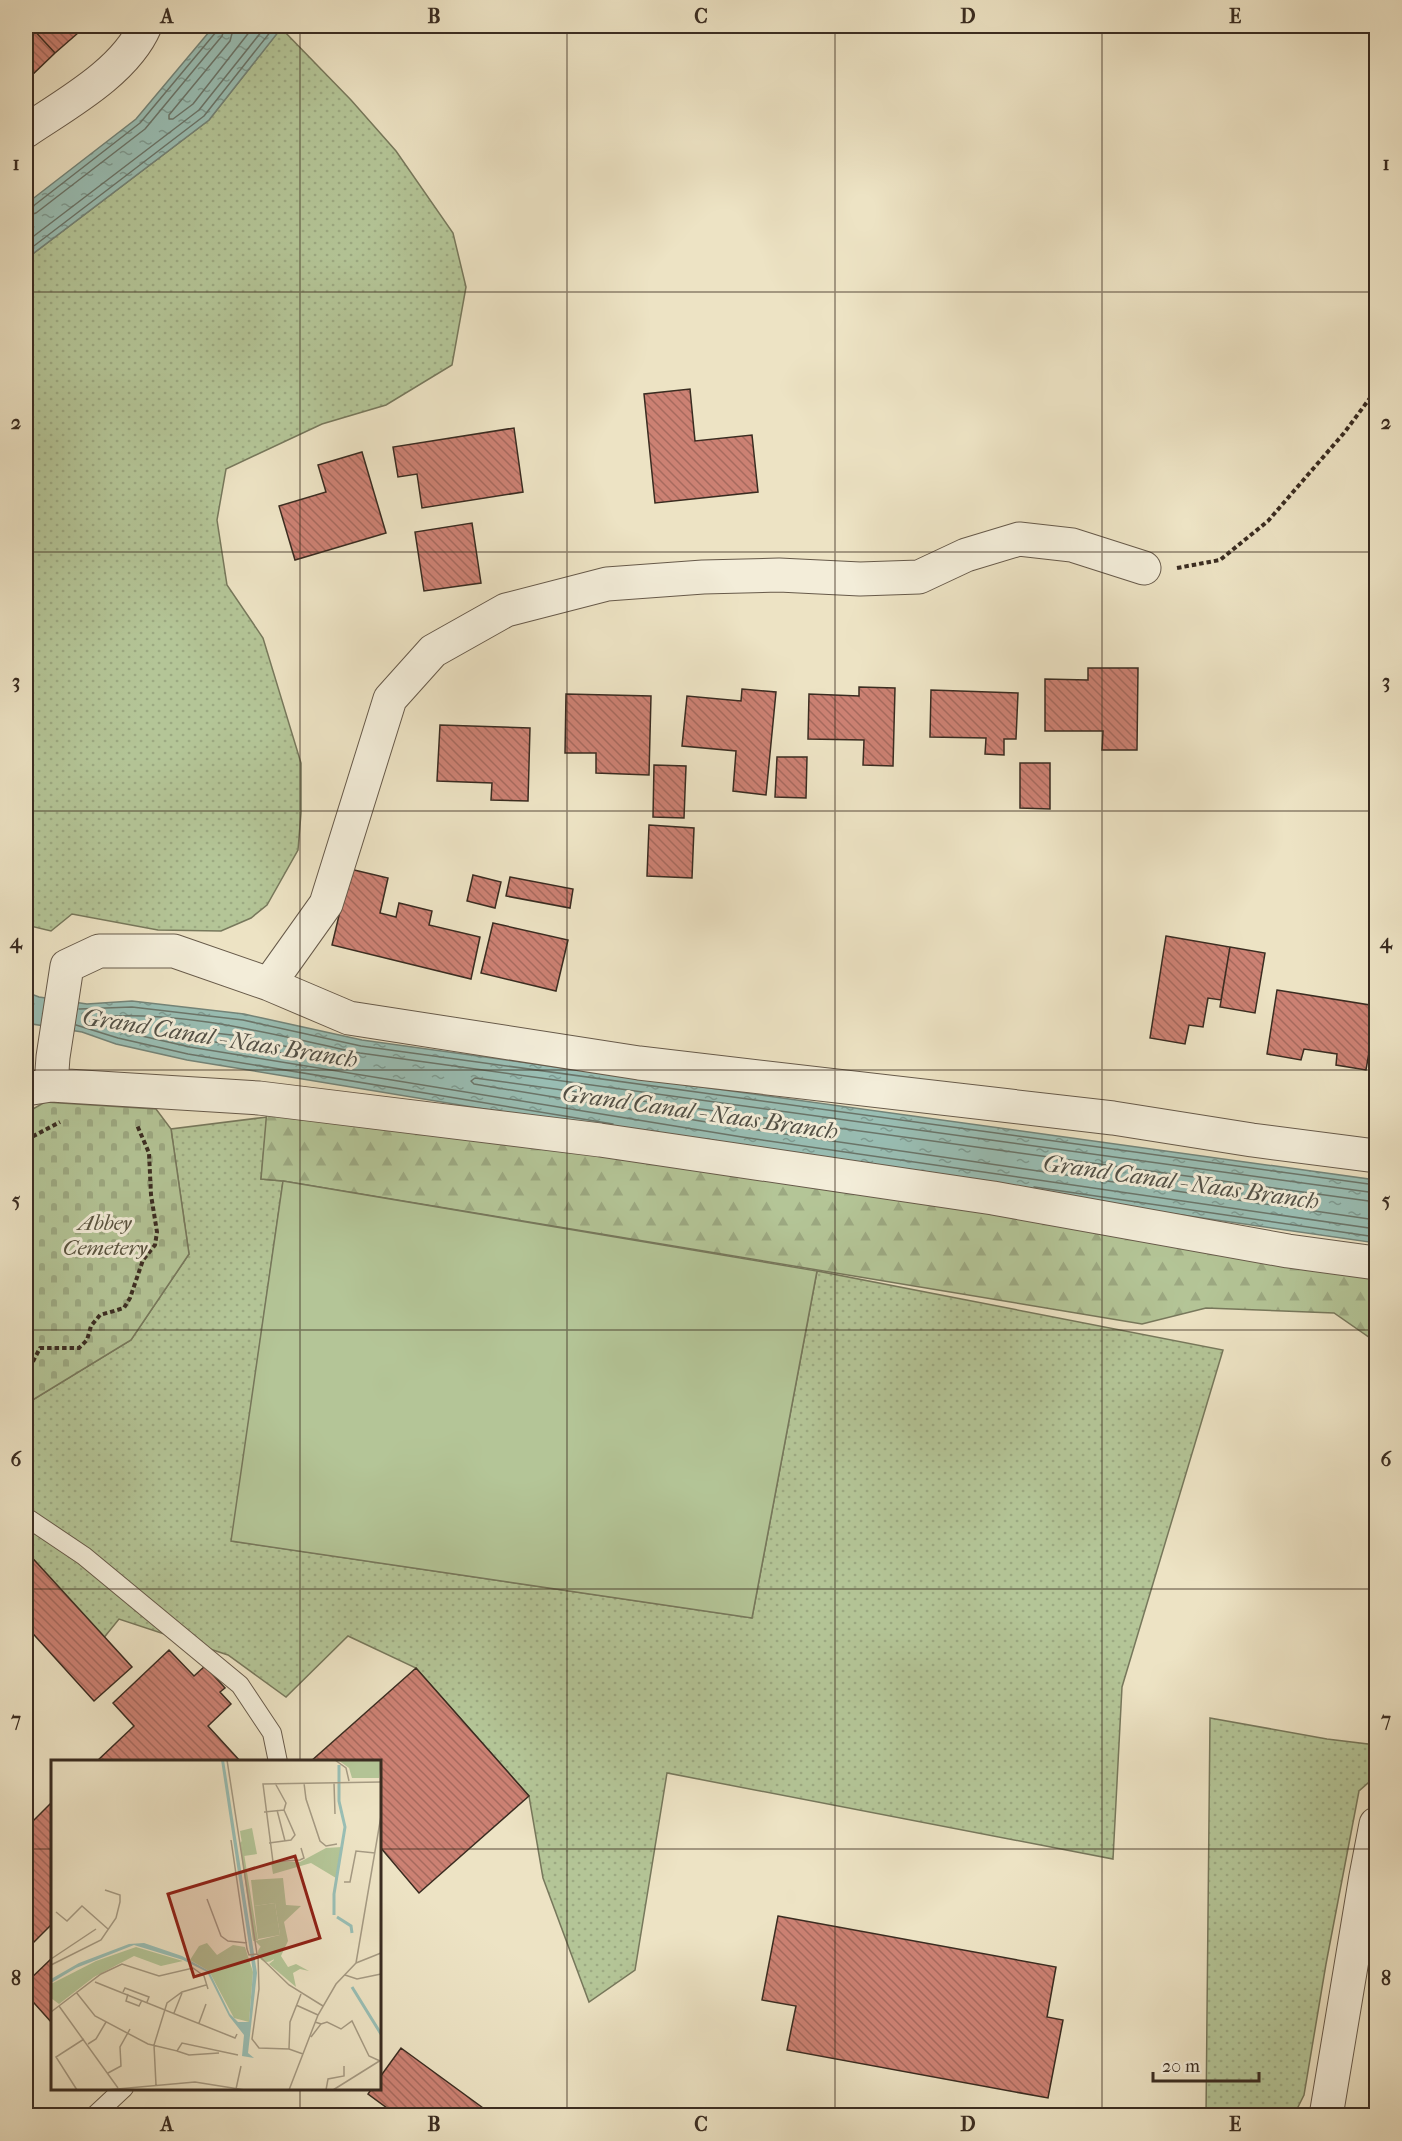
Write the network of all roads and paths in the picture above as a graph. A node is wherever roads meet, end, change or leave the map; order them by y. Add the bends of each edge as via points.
1 (145, 26) edge
2 (26, 130) edge
3 (1377, 390) edge
4 (1144, 568) joint
5 (269, 984) junction
6 (43, 1077) edge
7 (137, 1124) dead end
8 (1377, 1156) edge
9 (1377, 1263) edge
10 (26, 1375) edge
11 (26, 1517) edge
12 (278, 1760) edge
13 (1377, 1824) edge
14 (122, 2090) edge
15 (94, 2115) edge
16 (1326, 2115) edge

1 - 2 street via 125,58 81,94
3 - 4 path via 1268,521 1220,560 1179,568
4 - 5 street via 1072,545 1019,539 966,555 919,577 779,575 607,584 506,610 433,651 390,699 326,904
5 - 6 street via 174,951 99,951 67,966
5 - 8 street via 349,1018 593,1056 1113,1118
6 - 9 street via 158,1100 259,1098 600,1140 993,1198 1288,1251
7 - 10 path via 149,1153 155,1245 143,1260 124,1308 100,1315 80,1348 40,1348
11 - 12 lane via 84,1556 240,1685 272,1733
13 - 16 street
14 - 15 lane

